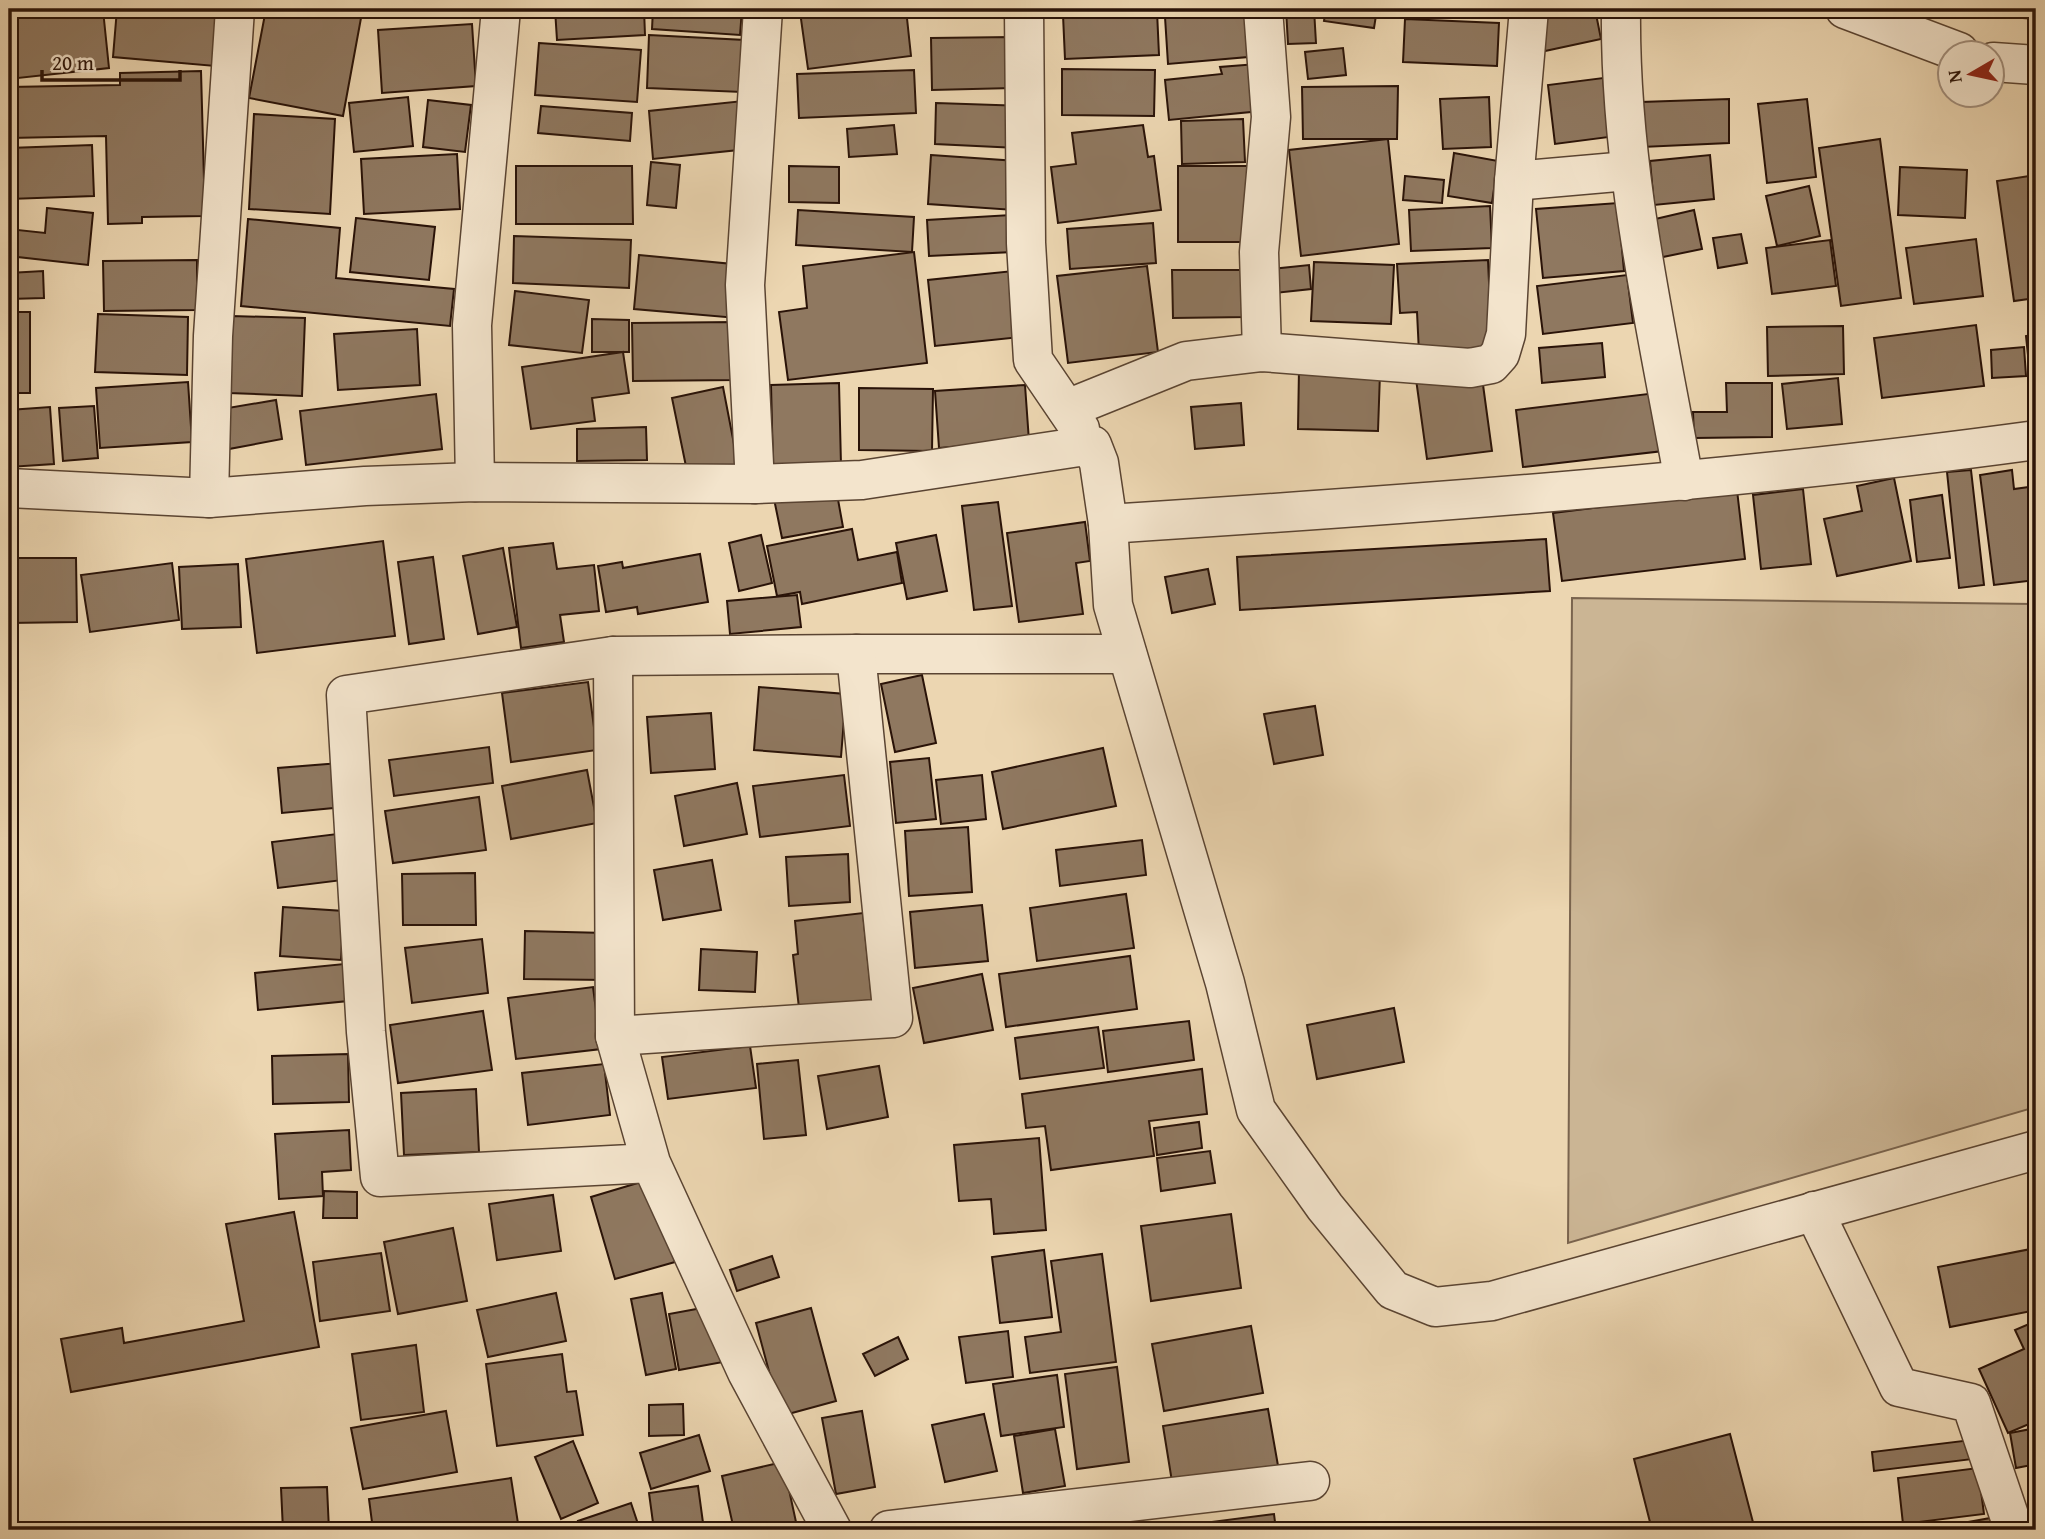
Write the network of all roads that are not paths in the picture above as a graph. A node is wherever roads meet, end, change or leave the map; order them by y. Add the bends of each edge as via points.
1 (235, 9) edge
2 (500, 9) edge
3 (764, 9) edge
4 (1024, 9) edge
5 (1263, 9) edge
6 (1529, 9) edge
7 (1621, 9) edge
8 (1845, 9) edge
9 (1916, 23) edge
10 (1938, 38) edge
11 (2007, 63) edge
12 (2036, 65) edge
13 (1628, 171) junction
14 (1514, 181) junction
15 (1262, 352) junction
16 (1067, 409) junction
17 (2036, 440) edge
18 (1092, 445) junction
19 (1684, 481) junction
20 (475, 482) junction
21 (755, 484) junction
22 (9, 488) edge
23 (209, 498) junction
24 (1108, 524) junction
25 (856, 654) junction
26 (1127, 654) junction
27 (613, 656) junction
28 (615, 1037) junction
29 (2036, 1150) edge
30 (651, 1163) junction
31 (1815, 1210) junction
32 (1310, 1481) dead end
33 (832, 1530) edge
34 (889, 1530) edge
35 (2014, 1530) edge

1 - 23 street via 213,336
2 - 20 street via 472,325
3 - 21 street via 745,285
4 - 16 street via 1026,243 1033,360
5 - 15 street via 1271,117 1259,252
6 - 14 street
7 - 13 street
8 - 9 street
9 - 10 street
11 - 12 street
13 - 14 street
13 - 19 street
14 - 15 street via 1506,334 1500,354 1491,364 1470,368
15 - 16 street via 1186,361
16 - 18 street
17 - 19 street
18 - 21 street via 862,480
18 - 24 street
19 - 24 street
20 - 21 street
20 - 23 street
22 - 23 street
24 - 26 street via 1113,605
25 - 26 street
25 - 27 street
25 - 28 street via 894,1018
26 - 31 street via 1224,983 1256,1110 1325,1207 1393,1290 1435,1307 1492,1301
27 - 28 street
27 - 30 street via 346,695 366,1032 380,1177
28 - 30 street
29 - 31 street
30 - 33 street via 747,1372
31 - 35 street via 1899,1387 1971,1403
32 - 34 street

